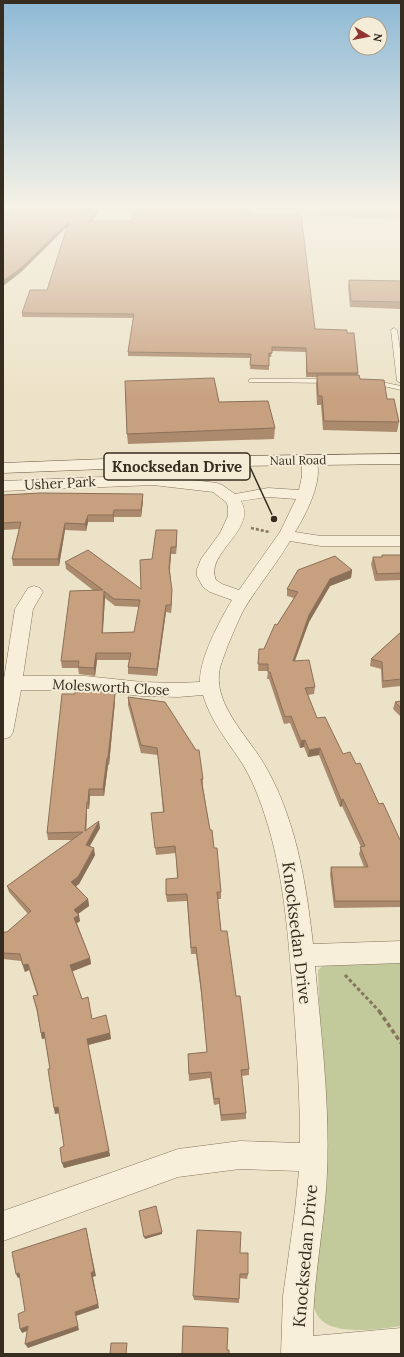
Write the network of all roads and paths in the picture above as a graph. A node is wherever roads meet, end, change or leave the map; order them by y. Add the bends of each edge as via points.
1 (394, 330) dead end
2 (251, 381) dead end
3 (337, 381) edge
4 (368, 381) edge
5 (401, 381) edge
6 (401, 388) edge
7 (401, 459) edge
8 (309, 460) junction
9 (3, 468) edge
10 (3, 486) edge
11 (305, 496) junction
12 (232, 499) junction
13 (234, 524) junction
14 (286, 536) junction
15 (401, 541) edge
16 (34, 592) dead end
17 (243, 598) junction
18 (13, 683) junction
19 (210, 688) junction
20 (3, 732) edge
21 (401, 952) edge
22 (326, 954) junction
23 (302, 955) junction
24 (401, 1043) edge
25 (313, 1158) junction
26 (3, 1226) edge
27 (401, 1344) edge
28 (297, 1354) edge

1 - 5 lane
2 - 3 lane
4 - 6 lane
7 - 8 main road, Naul Road
8 - 9 main road, Naul Road via 155,462
8 - 11 street, Knocksedan Drive via 310,472
10 - 12 street, Usher Park via 153,480 218,488
11 - 12 street via 267,492
11 - 14 street, Knocksedan Drive
12 - 13 street via 236,506
13 - 14 path
13 - 17 street via 209,559 206,576 209,583 216,588
14 - 15 street via 321,541
14 - 17 street, Knocksedan Drive
16 - 18 street via 24,609
17 - 19 street, Knocksedan Drive via 226,628 212,663 208,676
18 - 19 street, Molesworth Close via 85,683 178,690
18 - 20 street
19 - 23 street, Knocksedan Drive via 219,712 255,767 269,795 286,847
21 - 22 street
22 - 23 street
22 - 24 path via 382,1015
23 - 25 street, Knocksedan Drive via 313,1116
25 - 26 street via 240,1155 178,1163
25 - 28 street, Knocksedan Drive via 311,1199 298,1290
27 - 28 street

